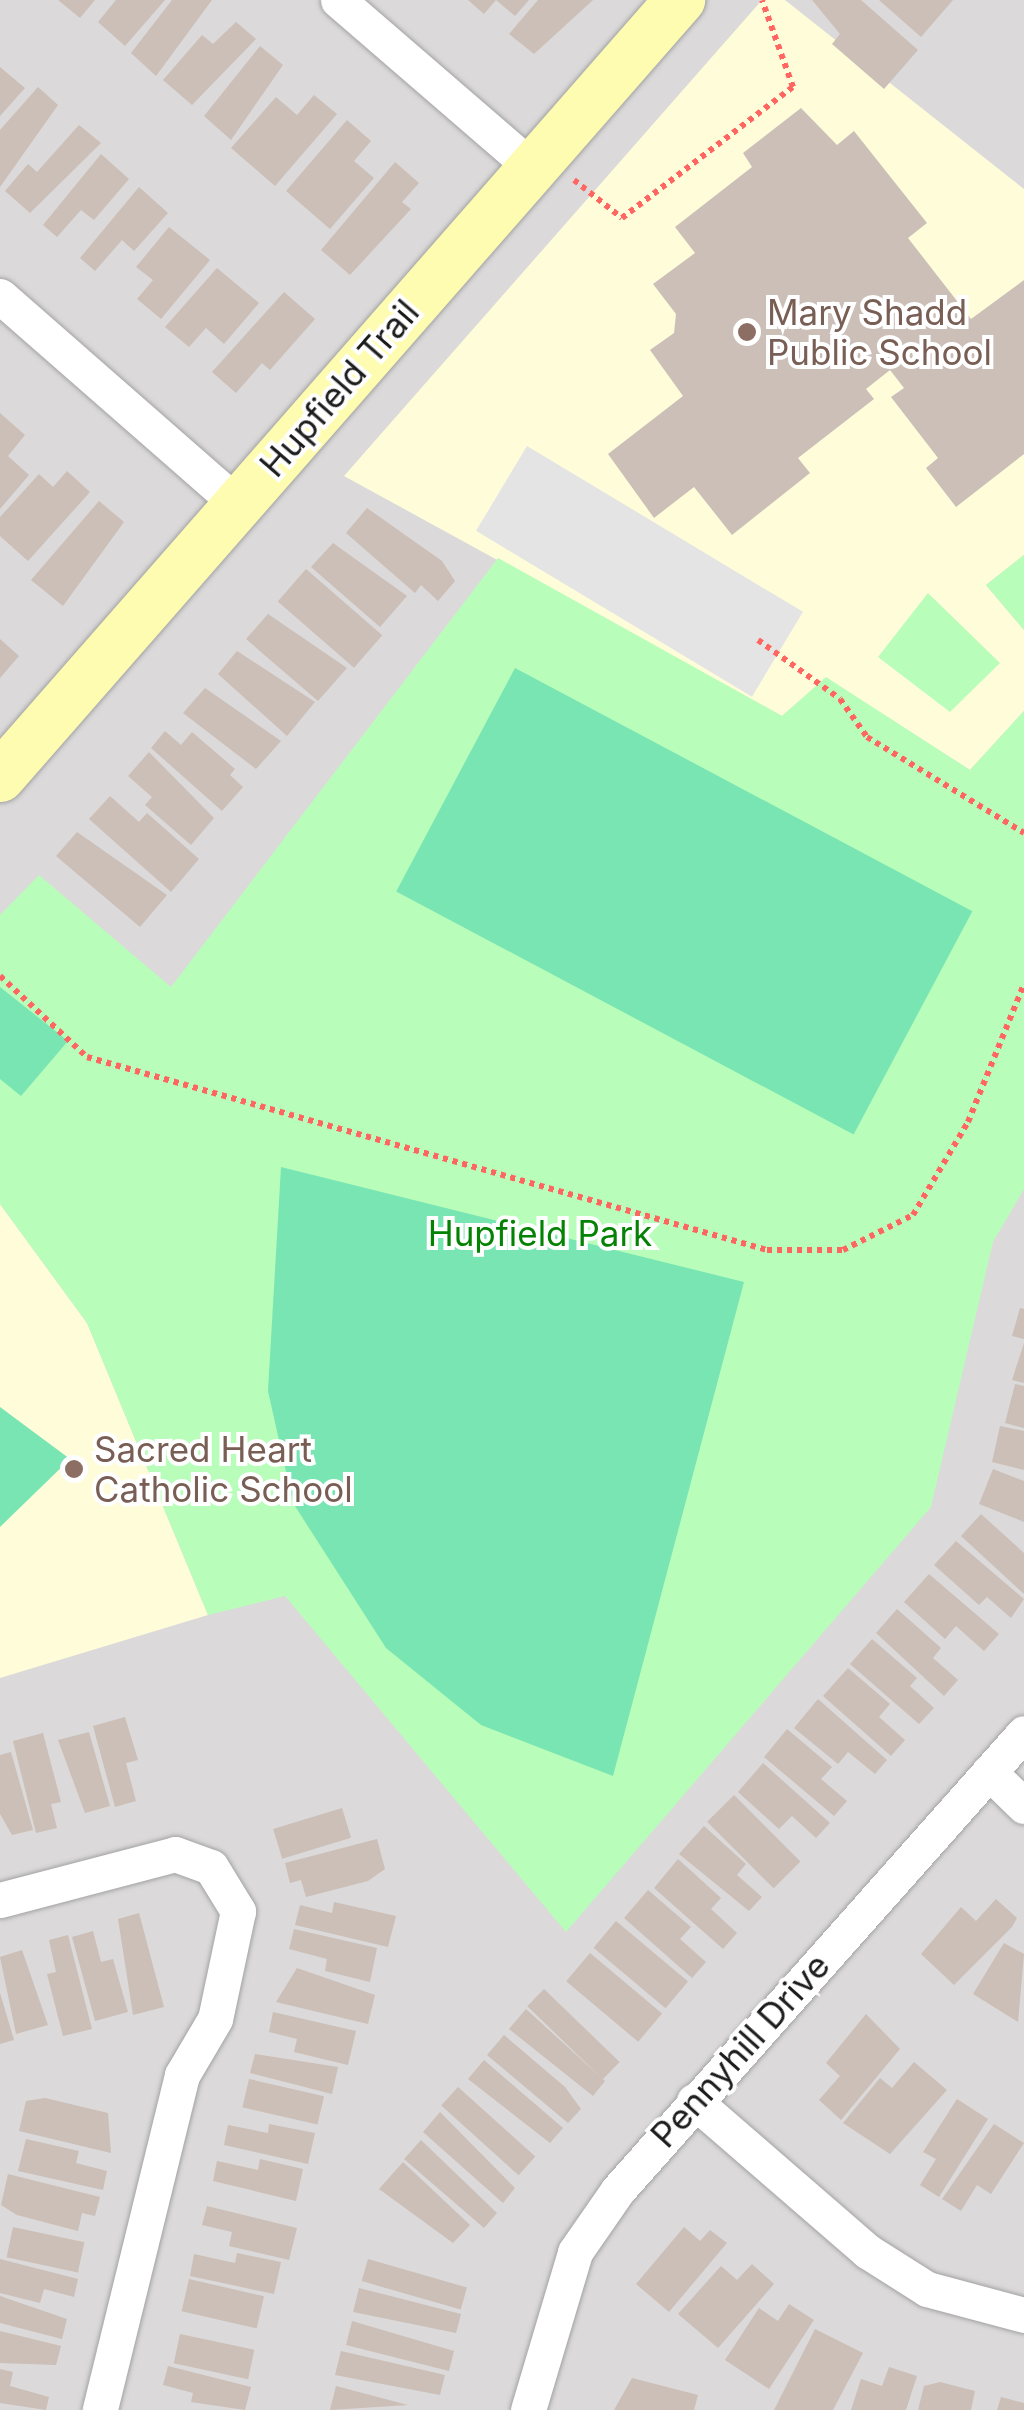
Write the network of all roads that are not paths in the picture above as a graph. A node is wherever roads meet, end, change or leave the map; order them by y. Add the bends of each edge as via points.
1 (338, 0) edge
2 (680, 0) edge
3 (539, 163) junction
4 (0, 296) edge
5 (238, 504) junction
6 (0, 777) edge
7 (1024, 1733) edge
8 (990, 1772) junction
9 (1024, 1806) edge
10 (0, 1900) edge
11 (694, 2101) junction
12 (1024, 2314) edge
13 (100, 2410) edge
14 (528, 2410) edge

1 - 3 street
2 - 3 street, Hupfield Trail
3 - 5 street, Hupfield Trail
4 - 5 street
5 - 6 street, Hupfield Trail
7 - 8 street, Pennyhill Drive
8 - 9 street
8 - 11 street, Pennyhill Drive
10 - 13 street via 175,1854 211,1866 238,1910 215,2019 182,2075
11 - 12 street via 867,2251 928,2289
11 - 14 street, Pennyhill Drive via 575,2252

